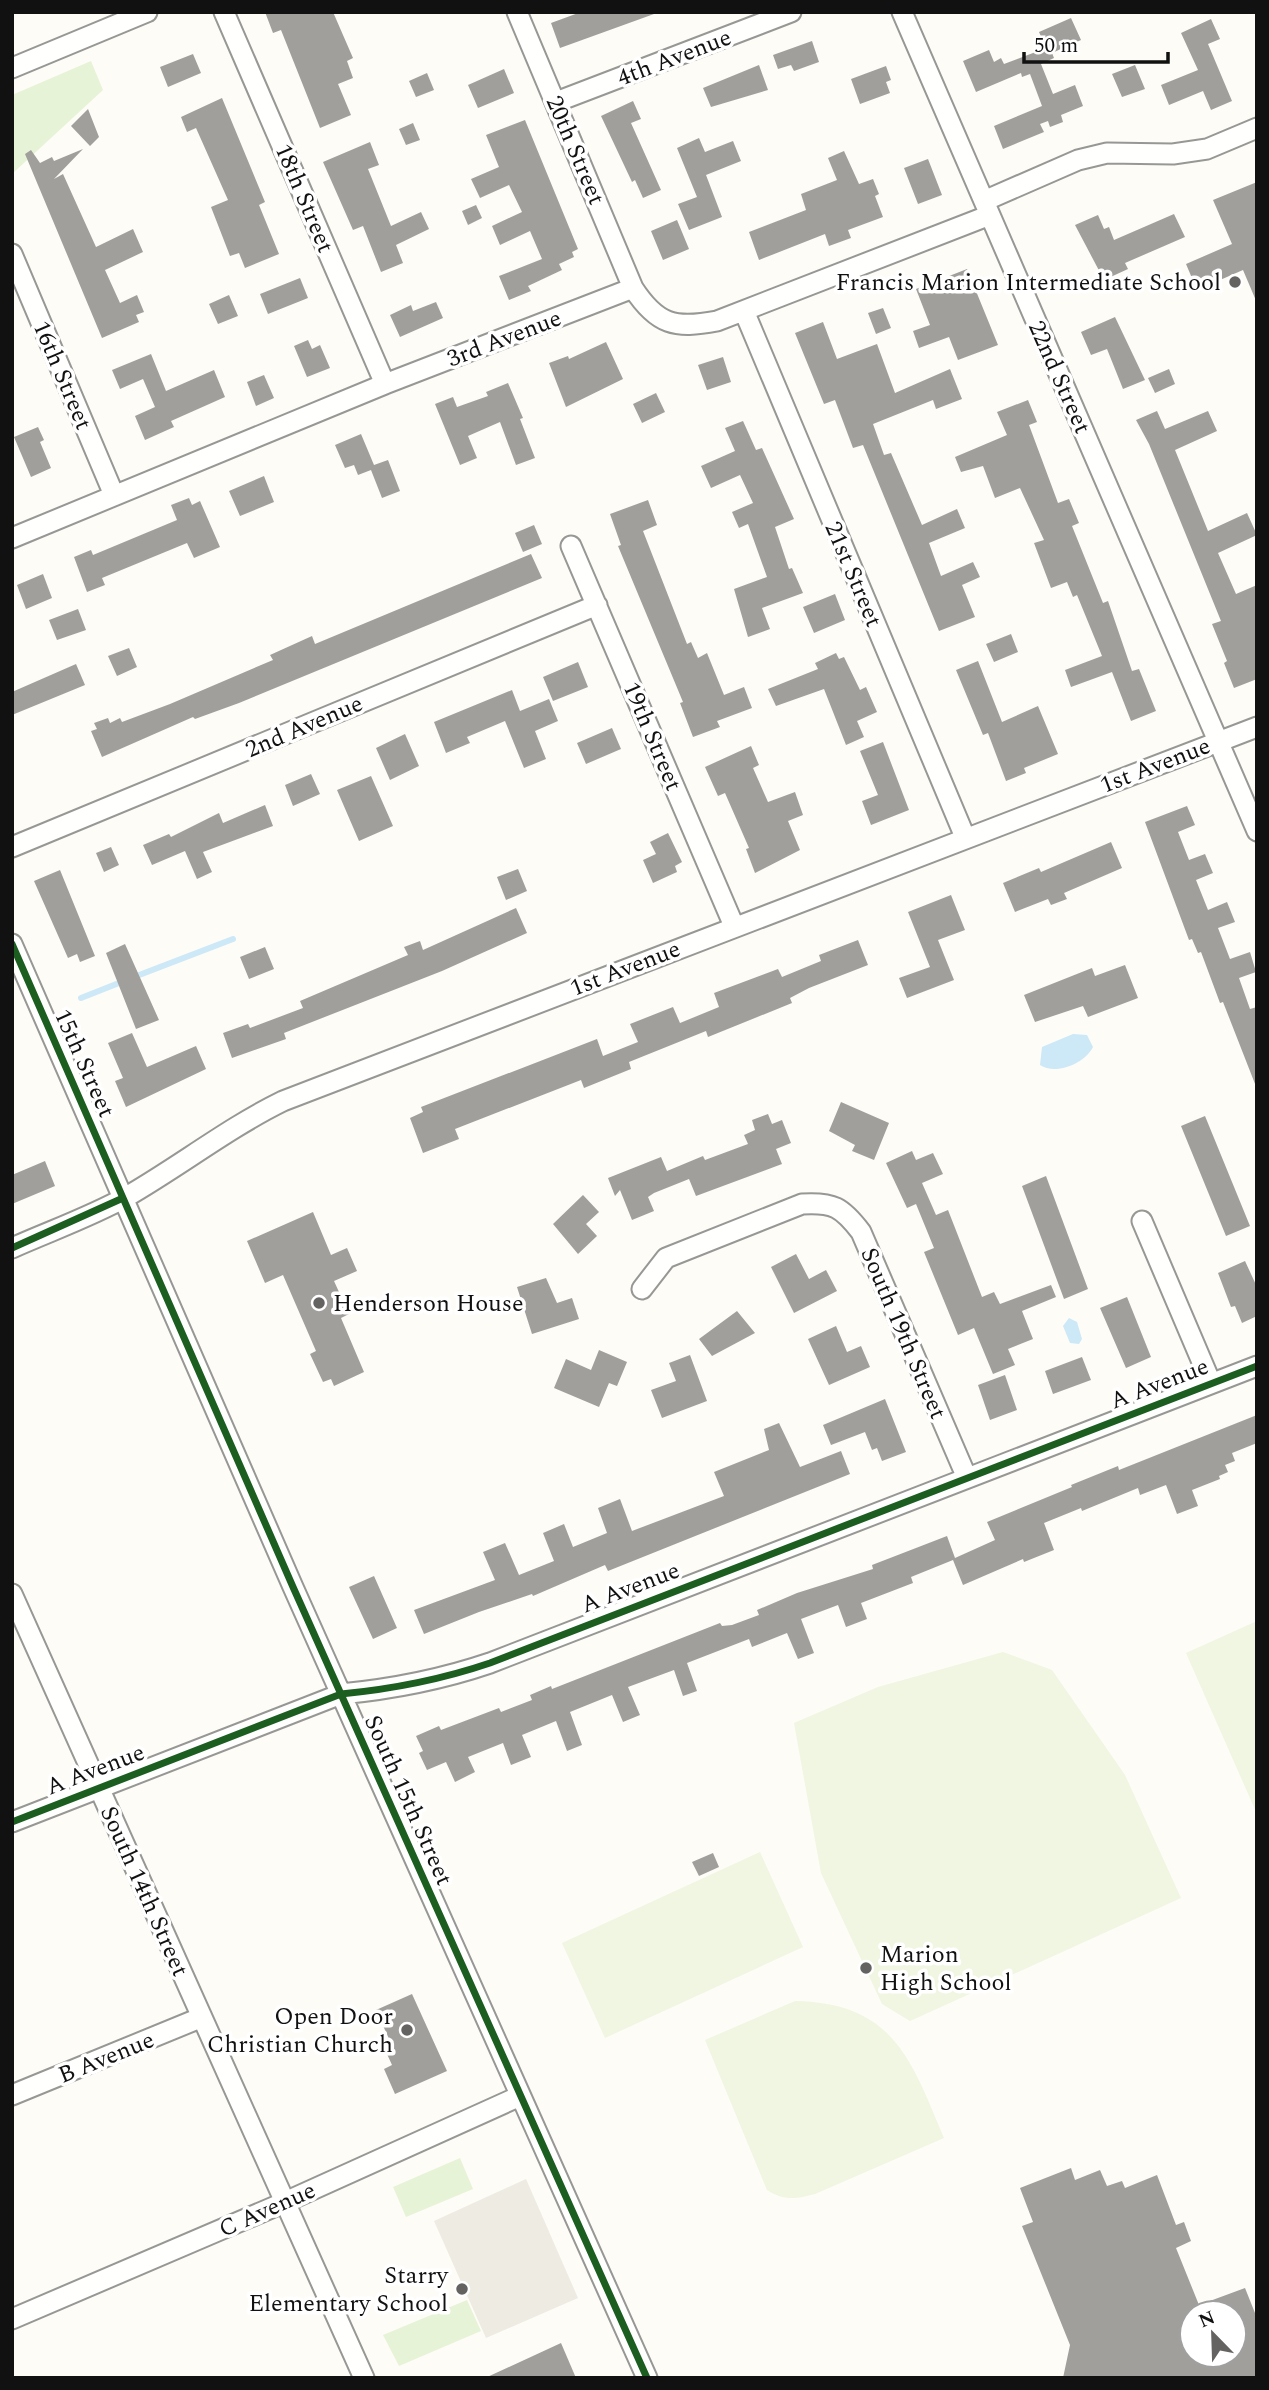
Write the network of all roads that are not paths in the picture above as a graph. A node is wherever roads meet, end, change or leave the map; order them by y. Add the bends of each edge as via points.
1 (147, 12) edge
2 (224, 12) edge
3 (517, 12) edge
4 (791, 12) edge
5 (902, 12) edge
6 (12, 68) edge
7 (556, 102) junction
8 (1257, 128) edge
9 (987, 208) junction
10 (12, 254) edge
11 (633, 288) junction
12 (744, 311) junction
13 (385, 384) junction
14 (114, 495) junction
15 (12, 538) edge
16 (570, 547) dead end
17 (597, 605) junction
18 (1257, 727) edge
19 (1219, 741) junction
20 (1257, 831) edge
21 (965, 837) junction
22 (12, 847) edge
23 (734, 926) junction
24 (14, 955) edge
25 (123, 1198) junction
26 (1142, 1221) dead end
27 (12, 1248) edge
28 (642, 1289) dead end
29 (1257, 1366) edge
30 (1211, 1383) junction
31 (967, 1478) junction
32 (12, 1594) edge
33 (341, 1694) junction
34 (99, 1787) junction
35 (12, 1822) edge
36 (200, 2018) junction
37 (12, 2095) edge
38 (520, 2096) junction
39 (283, 2203) junction
40 (12, 2319) edge
41 (364, 2378) edge
42 (647, 2378) edge

1 - 6 street
2 - 13 street, 18th Street
3 - 7 street, 20th Street
4 - 7 street, 4th Avenue
5 - 9 street, 22nd Street
7 - 11 street, 20th Street
8 - 9 street via 1207,149 1173,154 1107,153 1078,160
9 - 12 street
9 - 19 street, 22nd Street
10 - 14 street, 16th Street
11 - 12 street via 646,308 664,322 689,326
11 - 13 street, 3rd Avenue
12 - 21 street, 21st Street
13 - 14 street, 3rd Avenue
14 - 15 street, 3rd Avenue
16 - 17 street, 19th Street
17 - 22 street, 2nd Avenue
17 - 23 street, 19th Street
18 - 19 street, 1st Avenue
19 - 20 street, 22nd Street
19 - 21 street, 1st Avenue
21 - 23 street, 1st Avenue
23 - 25 street, 1st Avenue via 283,1101 240,1122 203,1151
24 - 25 street, 15th Street
25 - 27 street, 1st Avenue
25 - 33 street, South 15th Street
26 - 30 street
28 - 31 street, South 19th Street via 666,1258 802,1204 825,1203 846,1212 861,1232
29 - 30 street, A Avenue
30 - 31 street, A Avenue
31 - 33 street, A Avenue via 456,1674 399,1688
32 - 34 street, South 14th Street
33 - 34 street, A Avenue
33 - 38 street, South 15th Street
34 - 35 street, A Avenue
34 - 36 street, South 14th Street
36 - 37 street, B Avenue
36 - 39 street, South 14th Street
38 - 39 street, C Avenue
38 - 42 street, South 15th Street
39 - 40 street, C Avenue
39 - 41 street, South 14th Street

